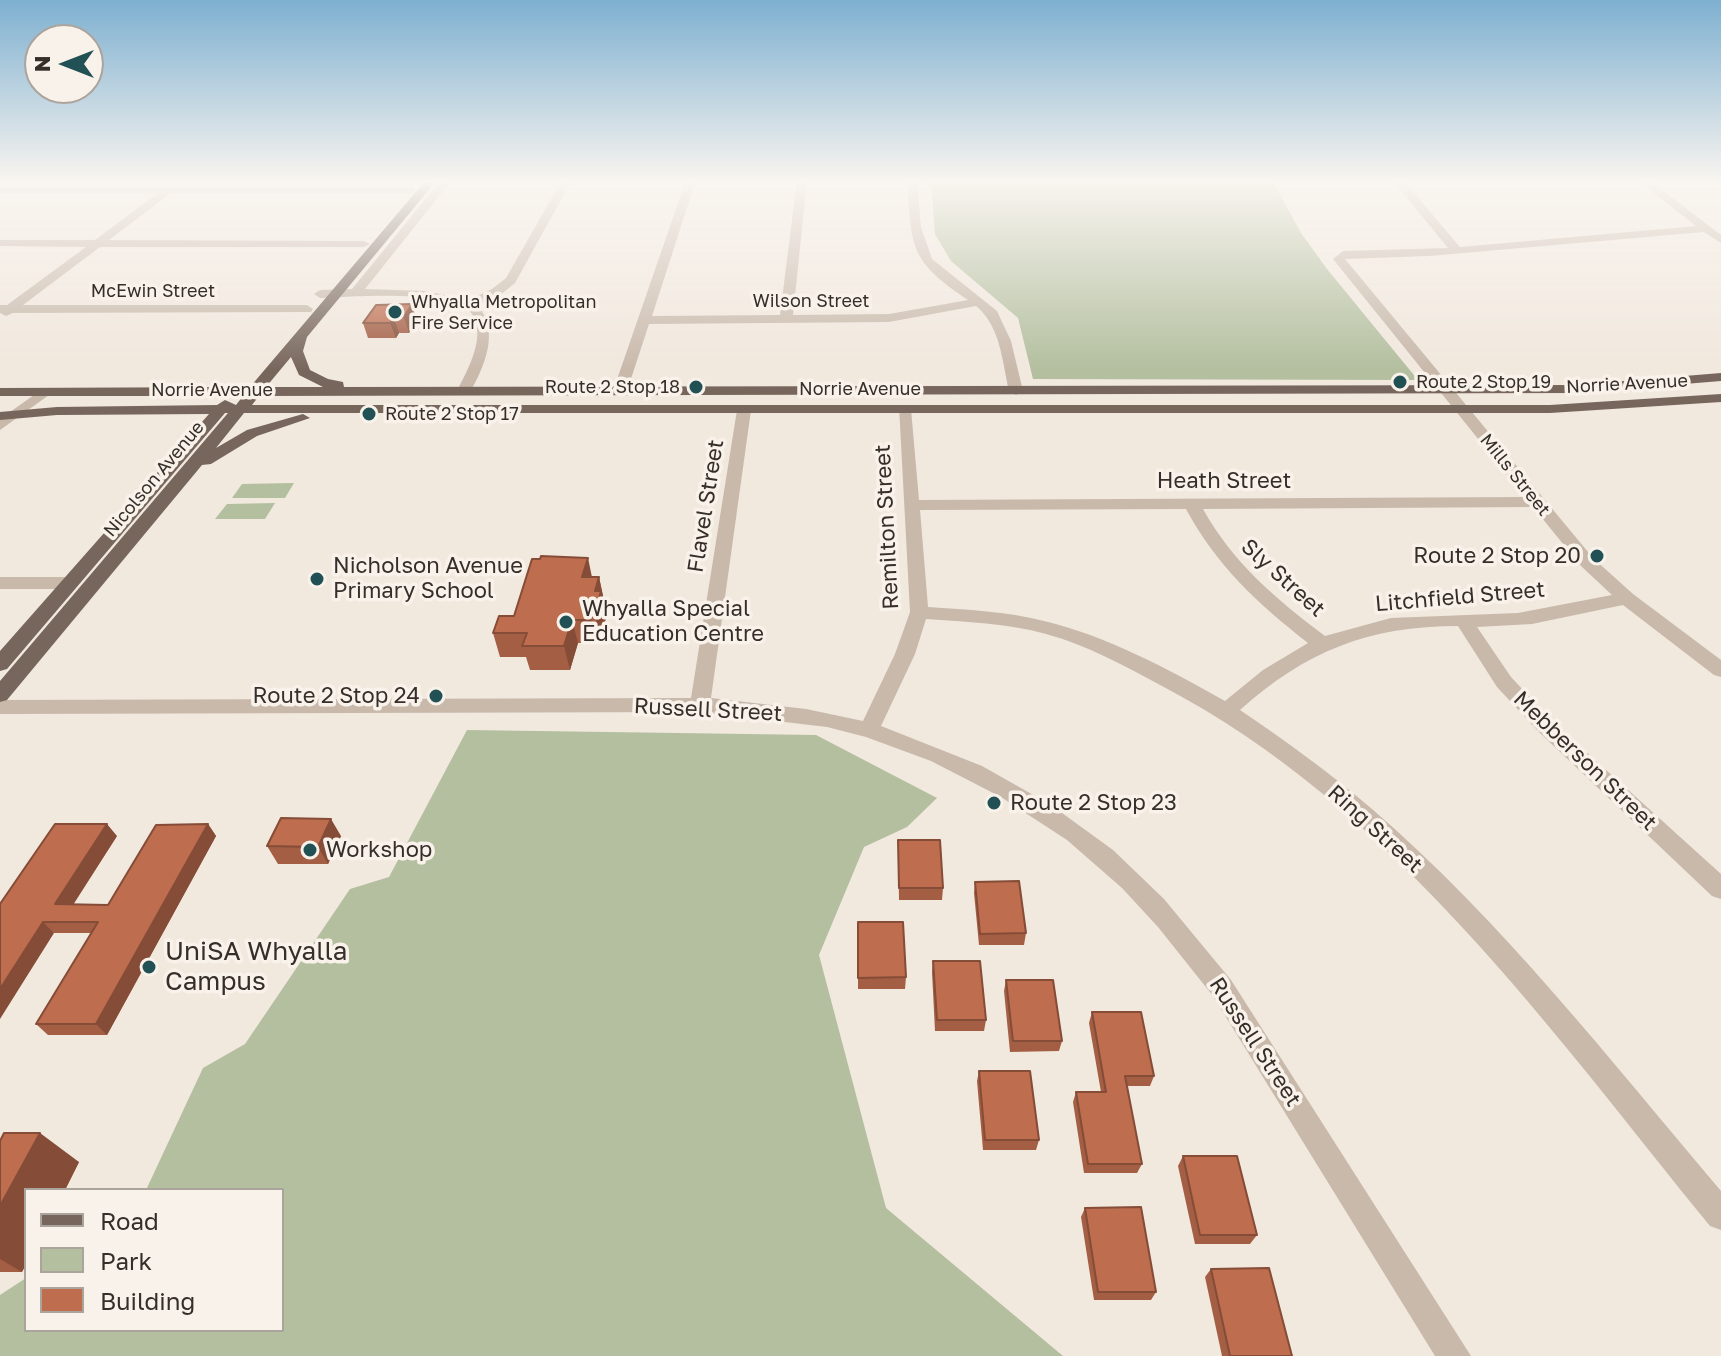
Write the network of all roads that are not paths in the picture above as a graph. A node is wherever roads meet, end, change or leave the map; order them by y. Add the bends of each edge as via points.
1 (27, 243) edge
2 (379, 243) edge
3 (396, 243) edge
4 (532, 243) edge
5 (670, 243) edge
6 (795, 243) edge
7 (920, 243) edge
8 (1450, 243) edge
9 (1521, 243) edge
10 (97, 244) junction
11 (364, 244) joint
12 (1456, 250) junction
13 (320, 294) junction
14 (337, 294) junction
15 (355, 294) junction
16 (977, 302) junction
17 (469, 304) junction
18 (307, 309) junction
19 (3, 312) edge
20 (786, 319) junction
21 (644, 320) junction
22 (301, 336) junction
23 (256, 368) dead end
24 (1721, 377) edge
25 (245, 388) junction
26 (1445, 389) junction
27 (825, 390) junction
28 (396, 391) junction
29 (464, 391) junction
30 (545, 391) junction
31 (620, 391) junction
32 (1016, 391) junction
33 (1054, 391) junction
34 (0, 392) edge
35 (44, 392) junction
36 (1721, 398) edge
37 (1060, 408) junction
38 (1461, 408) junction
39 (221, 409) junction
40 (239, 409) junction
41 (825, 409) junction
42 (904, 409) junction
43 (389, 410) junction
44 (535, 410) junction
45 (744, 410) junction
46 (7, 415) edge
47 (0, 426) edge
48 (180, 481) junction
49 (1536, 502) junction
50 (1192, 504) junction
51 (913, 505) junction
52 (0, 583) edge
53 (69, 583) junction
54 (1626, 598) junction
55 (919, 612) junction
56 (1464, 621) junction
57 (1321, 643) junction
58 (0, 664) edge
59 (1719, 667) edge
60 (0, 695) edge
61 (700, 705) junction
62 (0, 707) edge
63 (1226, 711) junction
64 (869, 730) junction
65 (1721, 889) edge
66 (1721, 1215) edge
67 (1454, 1356) edge

1 - 10 street
2 - 14 main road, Nicolson Avenue
3 - 15 street
4 - 17 street via 511,280
5 - 21 street
6 - 20 street
7 - 16 street via 932,268
8 - 12 street
9 - 12 street
10 - 11 street
10 - 19 street
11 - 13 main road
12 - 26 street, Mills Street via 1343,254 1339,259
13 - 14 street
13 - 18 main road
14 - 15 street
14 - 22 main road, Nicolson Avenue
15 - 17 street via 429,294
16 - 20 street, Wilson Street via 889,318
16 - 32 street via 999,327
17 - 29 street via 481,319 481,358
18 - 19 street, McEwin Street
18 - 23 main road
20 - 21 street, Wilson Street
21 - 31 street
22 - 25 main road, Nicolson Avenue
22 - 28 main road via 296,351 304,372 324,383
24 - 26 main road, Norrie Avenue via 1575,389
25 - 28 main road, Norrie Avenue
25 - 35 main road, Norrie Avenue
25 - 39 main road, Nicolson Avenue
25 - 40 main road, Nicolson Avenue
26 - 33 main road, Norrie Avenue
26 - 38 street, Mills Street
27 - 31 main road, Norrie Avenue
27 - 32 main road, Norrie Avenue
27 - 41 main road
28 - 29 main road, Norrie Avenue
29 - 30 main road, Norrie Avenue
30 - 31 main road, Norrie Avenue
30 - 44 main road
32 - 33 main road, Norrie Avenue
33 - 37 main road
34 - 35 main road, Norrie Avenue
35 - 46 street
36 - 38 main road, Norrie Avenue via 1550,409
37 - 38 main road, Norrie Avenue
37 - 42 main road, Norrie Avenue
38 - 49 street, Mills Street
39 - 40 main road, Norrie Avenue
39 - 46 main road, Norrie Avenue
39 - 53 main road, Nicolson Avenue
40 - 43 main road, Norrie Avenue
40 - 48 main road, Nicolson Avenue
41 - 42 main road, Norrie Avenue
41 - 45 main road, Norrie Avenue
42 - 51 street, Remilton Street
43 - 44 main road, Norrie Avenue
43 - 48 main road via 271,426 239,439
44 - 45 main road, Norrie Avenue
45 - 61 street, Flavel Street
46 - 47 street
48 - 60 main road, Nicolson Avenue
49 - 50 street, Heath Street
49 - 54 street, Mills Street
50 - 51 street, Heath Street
50 - 57 street, Sly Street via 1224,560
51 - 55 street, Remilton Street
52 - 53 street
53 - 58 main road, Nicolson Avenue
54 - 56 street, Litchfield Street via 1518,619
54 - 59 street, Mills Street
55 - 63 street, Ring Street via 1010,619 1063,632 1122,656
55 - 64 street, Remilton Street
56 - 57 street, Litchfield Street via 1384,626
56 - 65 street, Mebberson Street via 1504,682 1546,727
57 - 63 street, Litchfield Street via 1263,677
61 - 62 street, Russell Street
61 - 64 street, Russell Street via 767,709
63 - 66 street, Ring Street via 1319,778 1402,850 1565,1028
64 - 67 street, Russell Street via 945,758 1020,798 1129,879 1222,988

